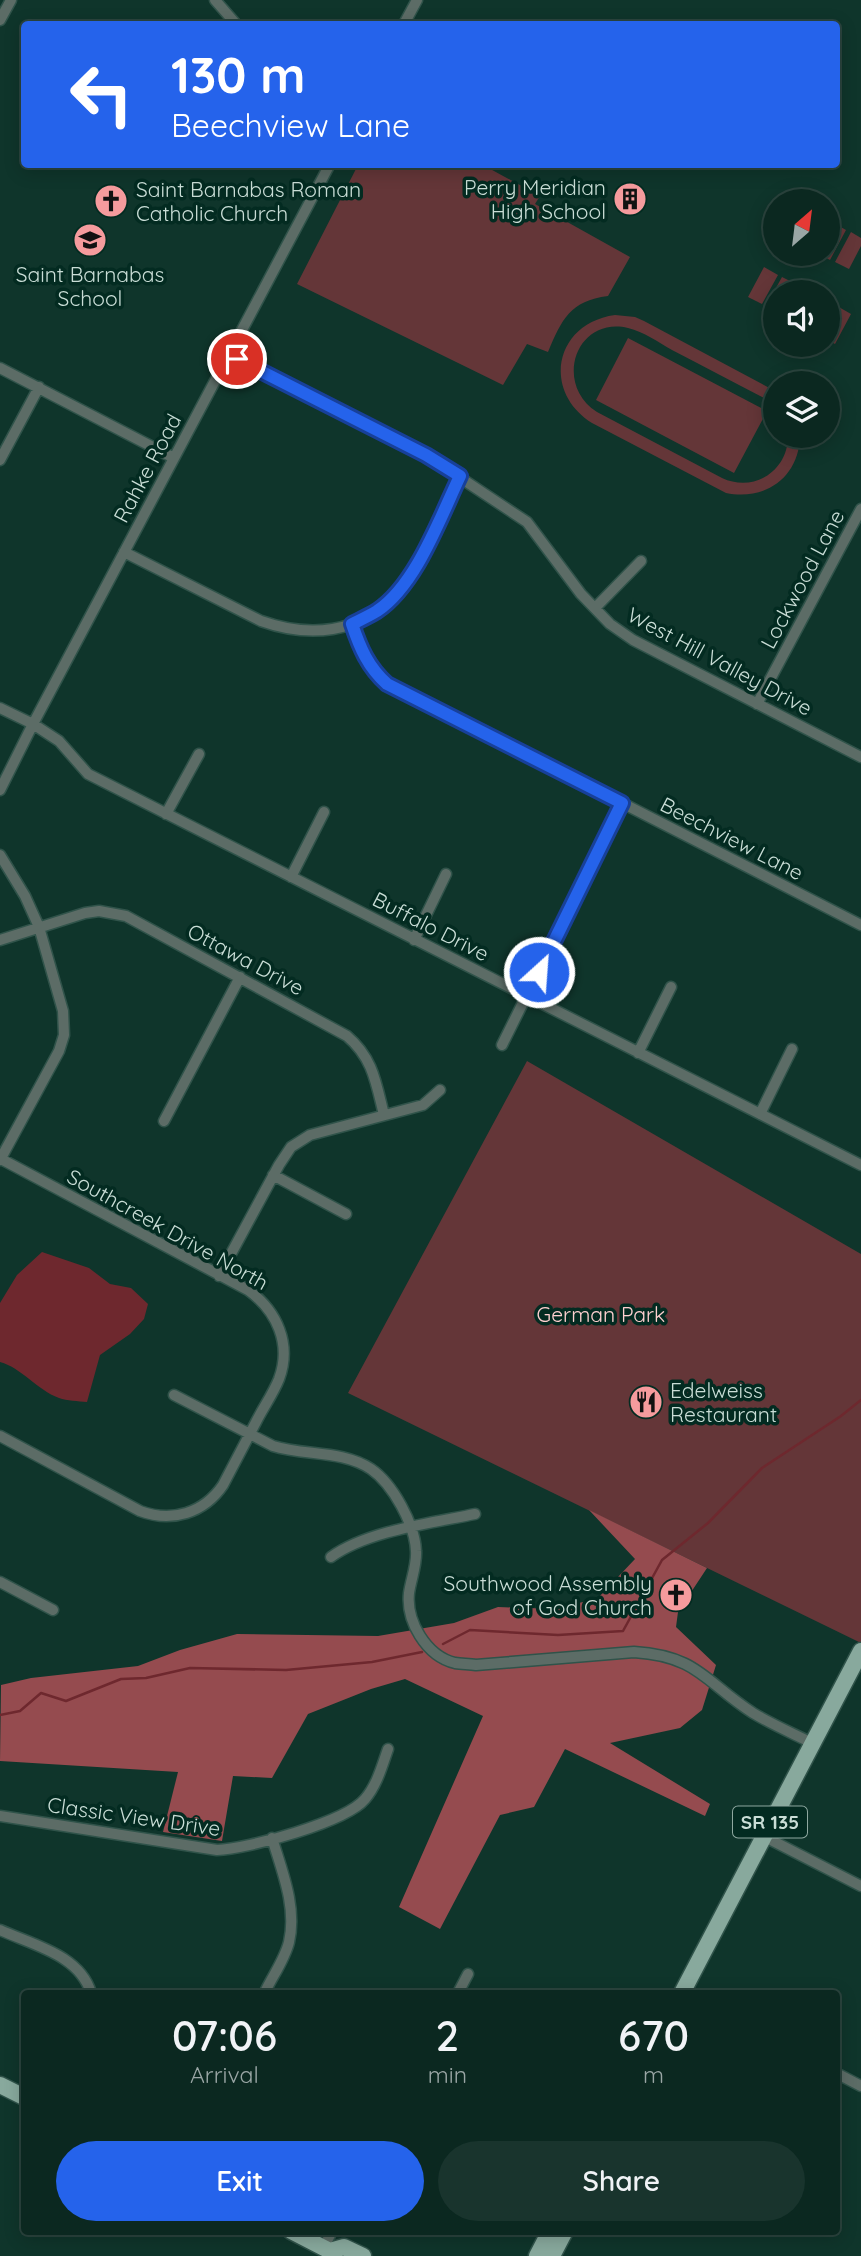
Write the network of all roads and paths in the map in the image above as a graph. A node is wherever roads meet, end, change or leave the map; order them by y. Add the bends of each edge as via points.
1 (11, 0) edge
2 (215, 0) edge
3 (417, 0) edge
4 (0, 20) edge
5 (231, 21) edge
6 (406, 21) edge
7 (328, 168) edge
8 (228, 354) junction
9 (0, 368) edge
10 (39, 387) junction
11 (174, 458) junction
12 (0, 460) edge
13 (460, 476) junction
14 (861, 509) edge
15 (124, 552) junction
16 (641, 561) dead end
17 (595, 608) junction
18 (352, 624) junction
19 (757, 704) junction
20 (0, 708) edge
21 (33, 724) junction
22 (199, 754) dead end
23 (861, 757) edge
24 (0, 790) edge
25 (622, 803) junction
26 (324, 812) dead end
27 (166, 814) junction
28 (0, 855) edge
29 (446, 874) dead end
30 (291, 877) junction
31 (861, 925) edge
32 (39, 928) junction
33 (0, 940) edge
34 (414, 940) junction
35 (240, 977) junction
36 (671, 987) dead end
37 (527, 996) junction
38 (502, 1045) dead end
39 (792, 1049) dead end
40 (638, 1053) junction
41 (440, 1090) dead end
42 (760, 1114) junction
43 (384, 1115) junction
44 (164, 1121) dead end
45 (0, 1160) edge
46 (861, 1165) edge
47 (273, 1175) junction
48 (346, 1214) dead end
49 (219, 1276) junction
50 (174, 1395) dead end
51 (249, 1434) junction
52 (0, 1436) edge
53 (475, 1514) dead end
54 (411, 1527) junction
55 (331, 1557) dead end
56 (0, 1582) edge
57 (53, 1610) dead end
58 (860, 1654) edge
59 (812, 1743) junction
60 (388, 1749) dead end
61 (0, 1816) edge
62 (763, 1836) junction
63 (272, 1838) junction
64 (861, 1886) edge
65 (0, 1930) edge
66 (468, 1974) dead end
67 (90, 1990) edge
68 (266, 1990) edge
69 (460, 1990) edge
70 (684, 1990) edge
71 (840, 2075) edge
72 (0, 2085) edge
73 (861, 2086) edge
74 (21, 2096) edge
75 (299, 2235) edge
76 (548, 2235) edge
77 (563, 2235) edge
78 (329, 2251) edge
79 (363, 2256) edge
80 (537, 2256) edge
81 (552, 2256) edge

1 - 4 street
2 - 5 street
3 - 6 street
7 - 8 street, Rahke Road
8 - 11 street, Rahke Road
8 - 13 street, West Hill Valley Drive
9 - 10 street
10 - 11 street
10 - 12 street
11 - 15 street, Rahke Road
13 - 17 street, West Hill Valley Drive via 527,522
13 - 18 street via 396,595
14 - 19 street, Lockwood Lane
15 - 18 street via 261,621 313,632
15 - 21 street, Rahke Road
16 - 17 street
17 - 19 street, West Hill Valley Drive via 632,640
18 - 25 street, Beechview Lane via 363,656 387,684
19 - 23 street, West Hill Valley Drive
20 - 21 street, Buffalo Drive
21 - 24 street, Rahke Road
21 - 27 street, Buffalo Drive via 59,741 88,774
22 - 27 street
25 - 31 street, Beechview Lane
25 - 37 street
26 - 30 street
27 - 30 street, Buffalo Drive
28 - 32 street
29 - 34 street
30 - 34 street, Buffalo Drive
32 - 33 street, Ottawa Drive
32 - 35 street, Ottawa Drive via 85,913 113,912
32 - 45 street via 64,1011 64,1035
34 - 37 street, Buffalo Drive
35 - 43 street, Ottawa Drive via 360,1047 373,1070
35 - 44 street
36 - 40 street
37 - 38 street
37 - 40 street, Buffalo Drive
39 - 42 street
40 - 42 street, Buffalo Drive
41 - 43 street via 422,1105
42 - 46 street, Buffalo Drive
43 - 47 street via 310,1135 291,1147
45 - 49 street, Southcreek Drive North
47 - 48 street
47 - 49 street
49 - 51 street, Southcreek Drive North via 262,1301 278,1322 284,1343 279,1379
50 - 51 street
51 - 52 street, Southcreek Drive North via 212,1498 191,1512 161,1516 140,1511
51 - 54 street via 291,1452 340,1456 369,1467 391,1489
53 - 54 street
54 - 55 street via 347,1545
54 - 59 street via 417,1555 408,1595 410,1617 422,1640 442,1658 476,1665 657,1653 695,1668 753,1713
56 - 57 street
58 - 59 main road, SR 135
59 - 62 main road, SR 135
60 - 63 street, Classic View Drive via 375,1784 356,1808 337,1819
61 - 63 street, Classic View Drive via 217,1850
62 - 64 street
62 - 70 main road, SR 135
63 - 68 street via 292,1917 289,1944
65 - 67 street via 76,1966
66 - 69 street
71 - 73 street
72 - 74 main road
75 - 78 main road
76 - 80 main road
77 - 81 main road
78 - 79 main road via 344,2247

